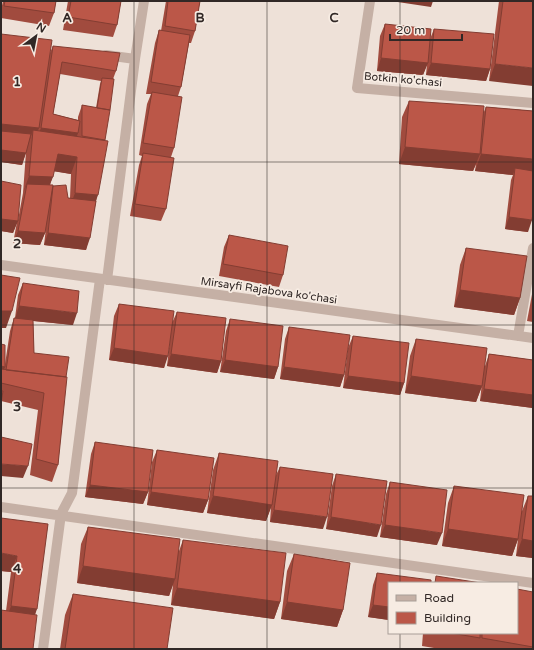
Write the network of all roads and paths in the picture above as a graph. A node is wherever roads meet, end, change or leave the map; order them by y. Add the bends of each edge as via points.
1 (144, 1) edge
2 (370, 1) edge
3 (96, 53) edge
4 (135, 59) junction
5 (533, 103) edge
6 (533, 248) edge
7 (1, 265) edge
8 (104, 279) junction
9 (518, 336) junction
10 (533, 338) edge
11 (1, 507) edge
12 (61, 514) junction
13 (533, 583) edge
14 (43, 649) edge

1 - 4 street
2 - 5 street, Botkin ko'chasi via 357,88
3 - 4 street
4 - 8 street
6 - 9 street
7 - 8 street, Mirsayfi Rajabova ko'chasi
8 - 9 street, Mirsayfi Rajabova ko'chasi
8 - 12 street via 72,493
9 - 10 street, Mirsayfi Rajabova ko'chasi
11 - 12 street
12 - 13 street
12 - 14 street

